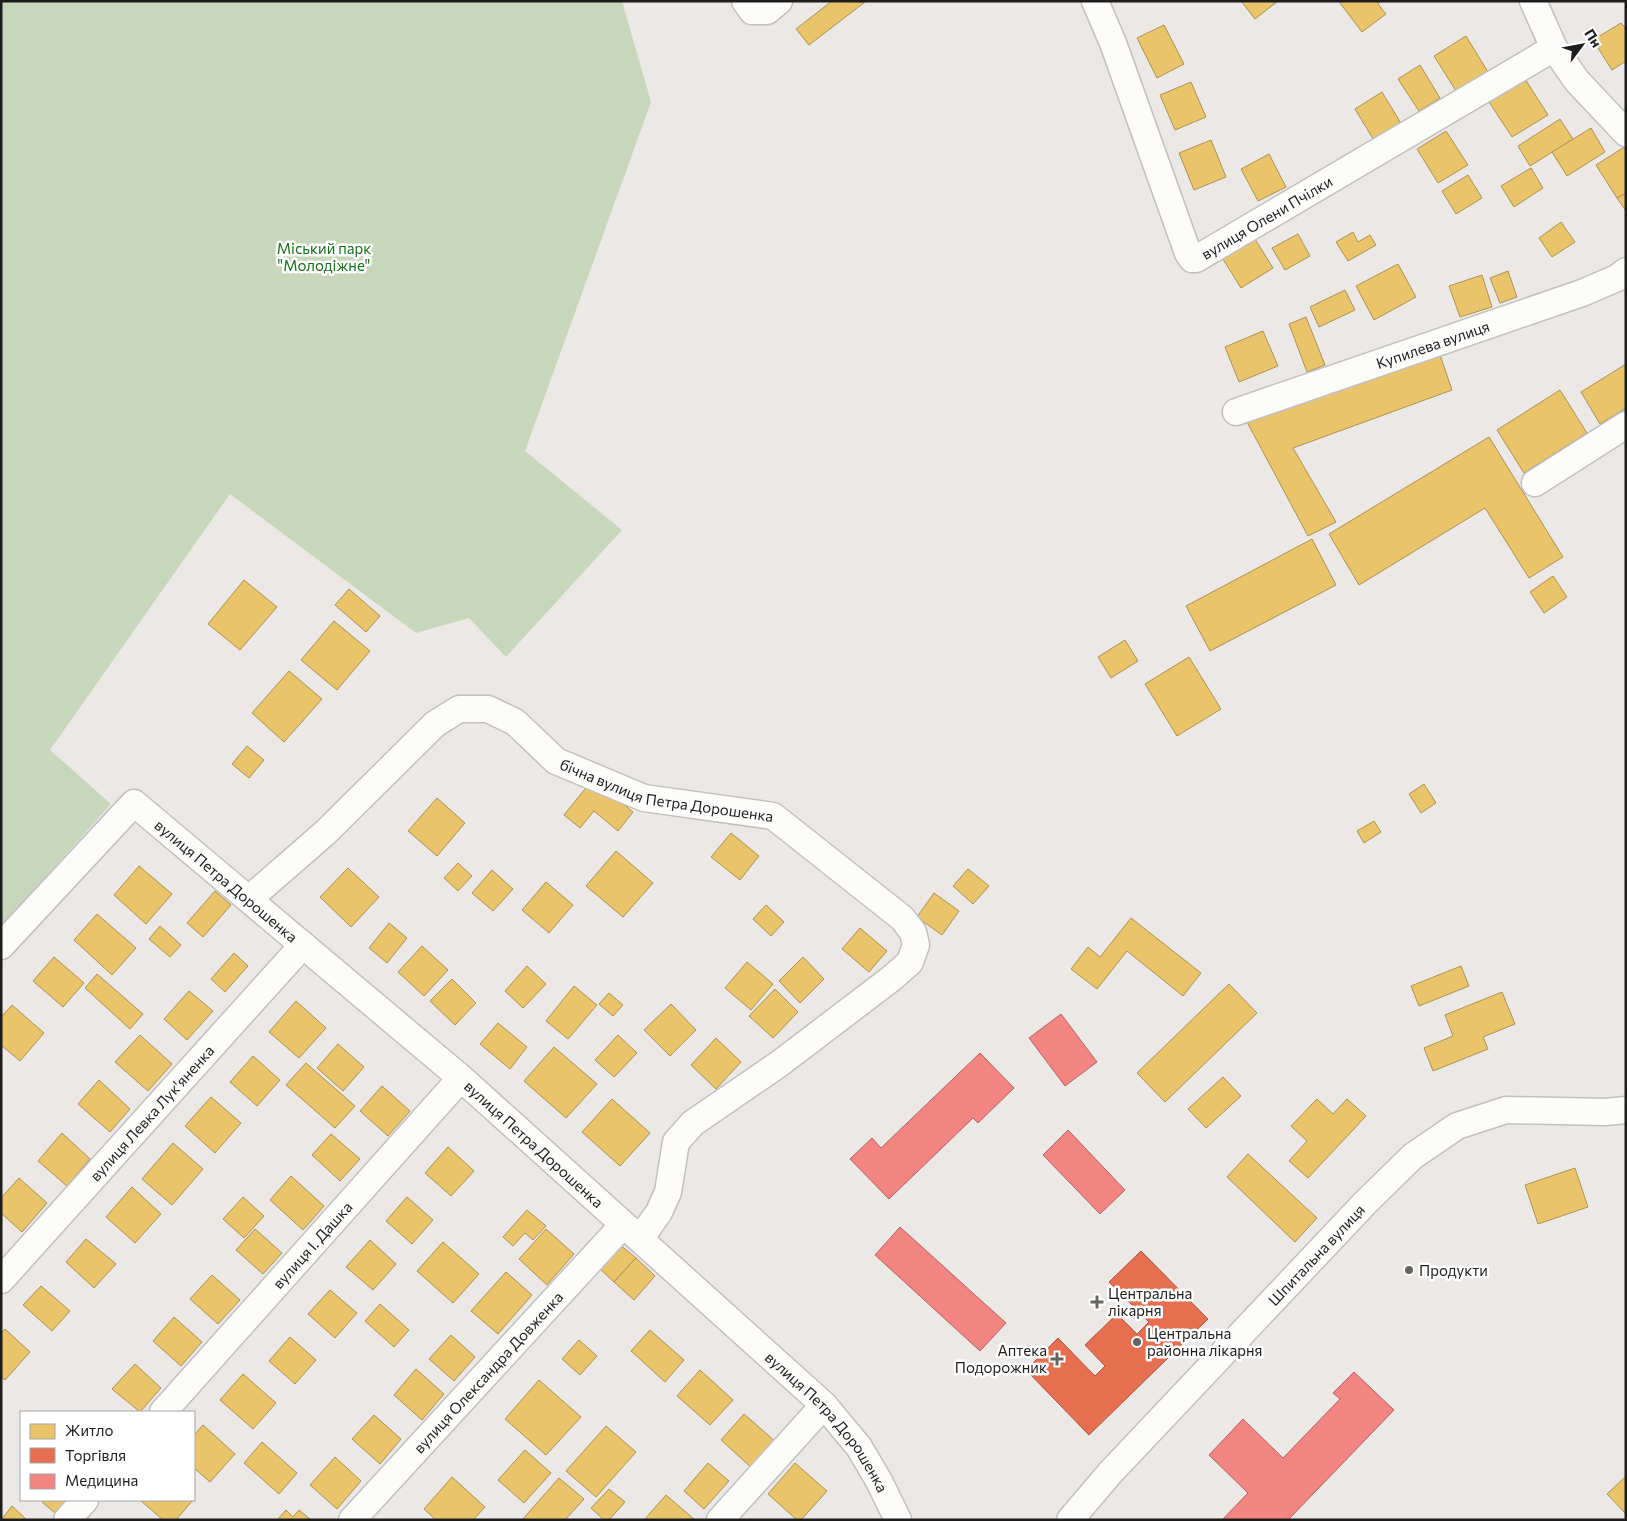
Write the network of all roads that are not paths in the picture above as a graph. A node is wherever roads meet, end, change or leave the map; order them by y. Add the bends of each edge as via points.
1 (745, 1) edge
2 (779, 1) edge
3 (1095, 1) edge
4 (1533, 1) edge
5 (1554, 48) junction
6 (1626, 133) edge
7 (1626, 271) edge
8 (1236, 412) dead end
9 (1626, 425) edge
10 (1535, 483) dead end
11 (248, 899) junction
12 (303, 945) junction
13 (1, 946) edge
14 (461, 1078) junction
15 (1626, 1110) edge
16 (632, 1232) junction
17 (1, 1280) edge
18 (824, 1405) junction
19 (164, 1411) edge
20 (84, 1501) edge
21 (67, 1520) edge
22 (352, 1520) edge
23 (720, 1520) edge
24 (898, 1520) edge
25 (1070, 1520) edge

1 - 2 street via 752,11 767,11
3 - 5 street, вулиця Олени Пчілки via 1192,259
4 - 5 street
5 - 6 street via 1576,81
7 - 8 street, Купилева вулиця via 1582,293
9 - 10 street
11 - 12 street, вулиця Петра Дорошенка
11 - 13 street, вулиця Петра Дорошенка via 134,803
11 - 16 street, бічна вулиця Петра Дорошенка via 326,832 435,724 459,709 488,709 515,722 556,761 644,798 773,816 902,918 913,932 916,945 910,962 779,1064 693,1123 676,1142 668,1192 659,1212
12 - 14 street, вулиця Петра Дорошенка
12 - 17 street, вулиця Левка Лук'яненка
14 - 16 street, вулиця Петра Дорошенка
14 - 19 street, вулиця І. Дашка
15 - 25 street, Шпитальна вулиця via 1506,1110 1457,1126 1413,1156 1110,1473
16 - 18 street, вулиця Петра Дорошенка
16 - 22 street, вулиця Олександра Довженка
18 - 23 street
18 - 24 street, вулиця Петра Дорошенка via 859,1447
20 - 21 street

